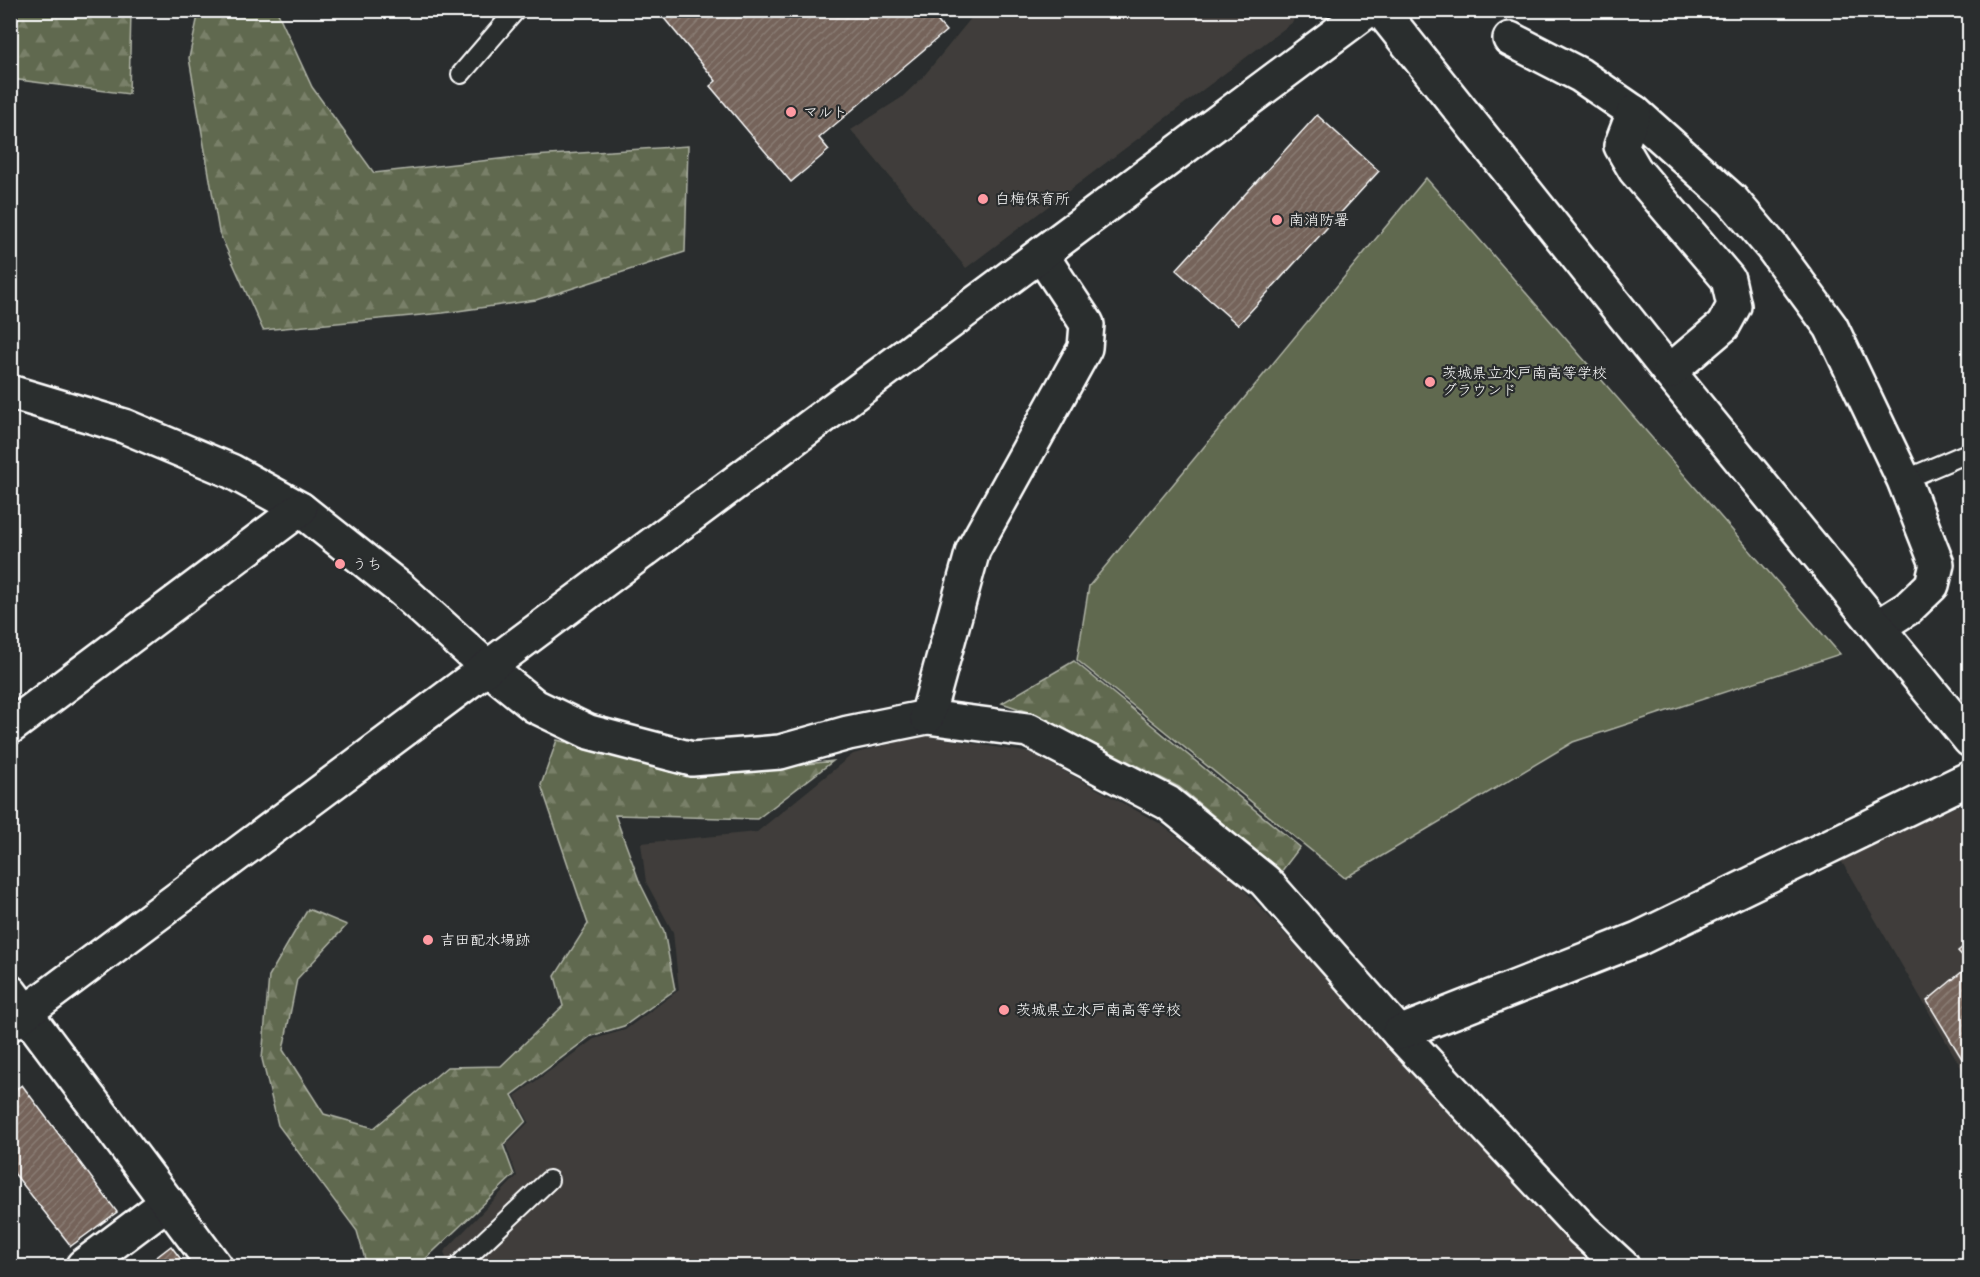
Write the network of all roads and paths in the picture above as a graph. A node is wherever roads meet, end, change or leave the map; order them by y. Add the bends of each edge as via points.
1 (516, 10) edge
2 (1368, 10) edge
3 (1381, 10) edge
4 (1510, 39) dead end
5 (461, 74) dead end
6 (1634, 112) junction
7 (1042, 256) junction
8 (1669, 372) junction
9 (10, 392) edge
10 (1970, 452) edge
11 (1904, 480) junction
12 (300, 509) junction
13 (1878, 627) junction
14 (487, 667) junction
15 (927, 717) junction
16 (10, 727) edge
17 (1970, 740) edge
18 (1970, 778) edge
19 (16, 1010) edge
20 (1399, 1034) junction
21 (549, 1180) dead end
22 (168, 1202) junction
23 (83, 1266) edge
24 (215, 1266) edge
25 (458, 1266) edge
26 (1622, 1266) edge

1 - 5 lane
2 - 7 street
3 - 8 street
4 - 6 street via 1580,75
6 - 8 street via 1621,146 1635,170 1728,279 1734,306 1723,327
6 - 11 street via 1732,200 1779,256 1831,327
7 - 14 street
7 - 15 street via 1087,324 1085,348 973,550
8 - 13 street
9 - 12 street via 124,426 231,471
10 - 11 lane
11 - 13 street via 1937,564 1932,585 1908,608
12 - 14 street via 402,590
12 - 16 street
13 - 17 street
14 - 15 street via 535,706 589,732 692,759 780,752
14 - 19 street
15 - 20 street via 1028,730 1168,804 1265,881
18 - 20 street via 1638,939
19 - 22 street
20 - 26 street via 1583,1230
21 - 25 lane
22 - 23 street
22 - 24 street

